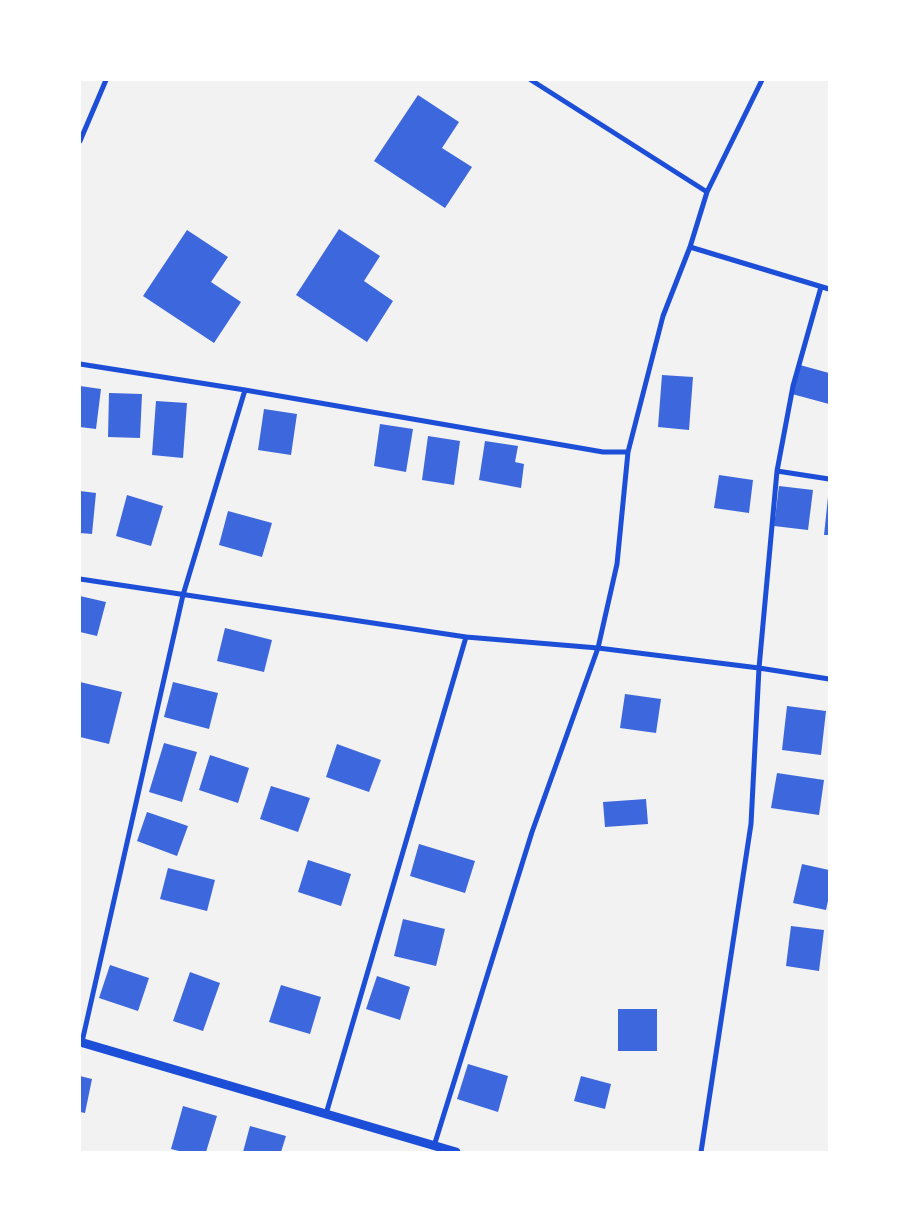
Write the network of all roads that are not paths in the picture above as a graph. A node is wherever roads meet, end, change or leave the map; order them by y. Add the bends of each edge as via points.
1 (106, 80) edge
2 (531, 80) edge
3 (762, 80) edge
4 (80, 141) edge
5 (707, 192) junction
6 (690, 247) junction
7 (821, 287) junction
8 (829, 289) edge
9 (80, 364) edge
10 (245, 390) junction
11 (628, 452) junction
12 (777, 471) junction
13 (829, 479) edge
14 (80, 580) edge
15 (183, 595) junction
16 (466, 637) junction
17 (598, 648) junction
18 (759, 668) junction
19 (829, 679) edge
20 (81, 1042) edge
21 (326, 1114) junction
22 (434, 1146) junction
23 (456, 1152) edge
24 (701, 1152) edge

1 - 4 street
2 - 5 street
3 - 5 street
5 - 6 street
6 - 7 street
6 - 11 street via 663,316
7 - 8 street
7 - 12 street via 793,386
9 - 10 street
10 - 11 street via 603,452
10 - 15 street
11 - 17 street via 617,564
12 - 13 street
12 - 18 street
14 - 15 street
15 - 16 street
15 - 20 street
16 - 17 street
16 - 21 street
17 - 18 street
17 - 22 street via 532,832
18 - 19 street
18 - 24 street via 751,824
20 - 21 street
21 - 22 street
22 - 23 street

